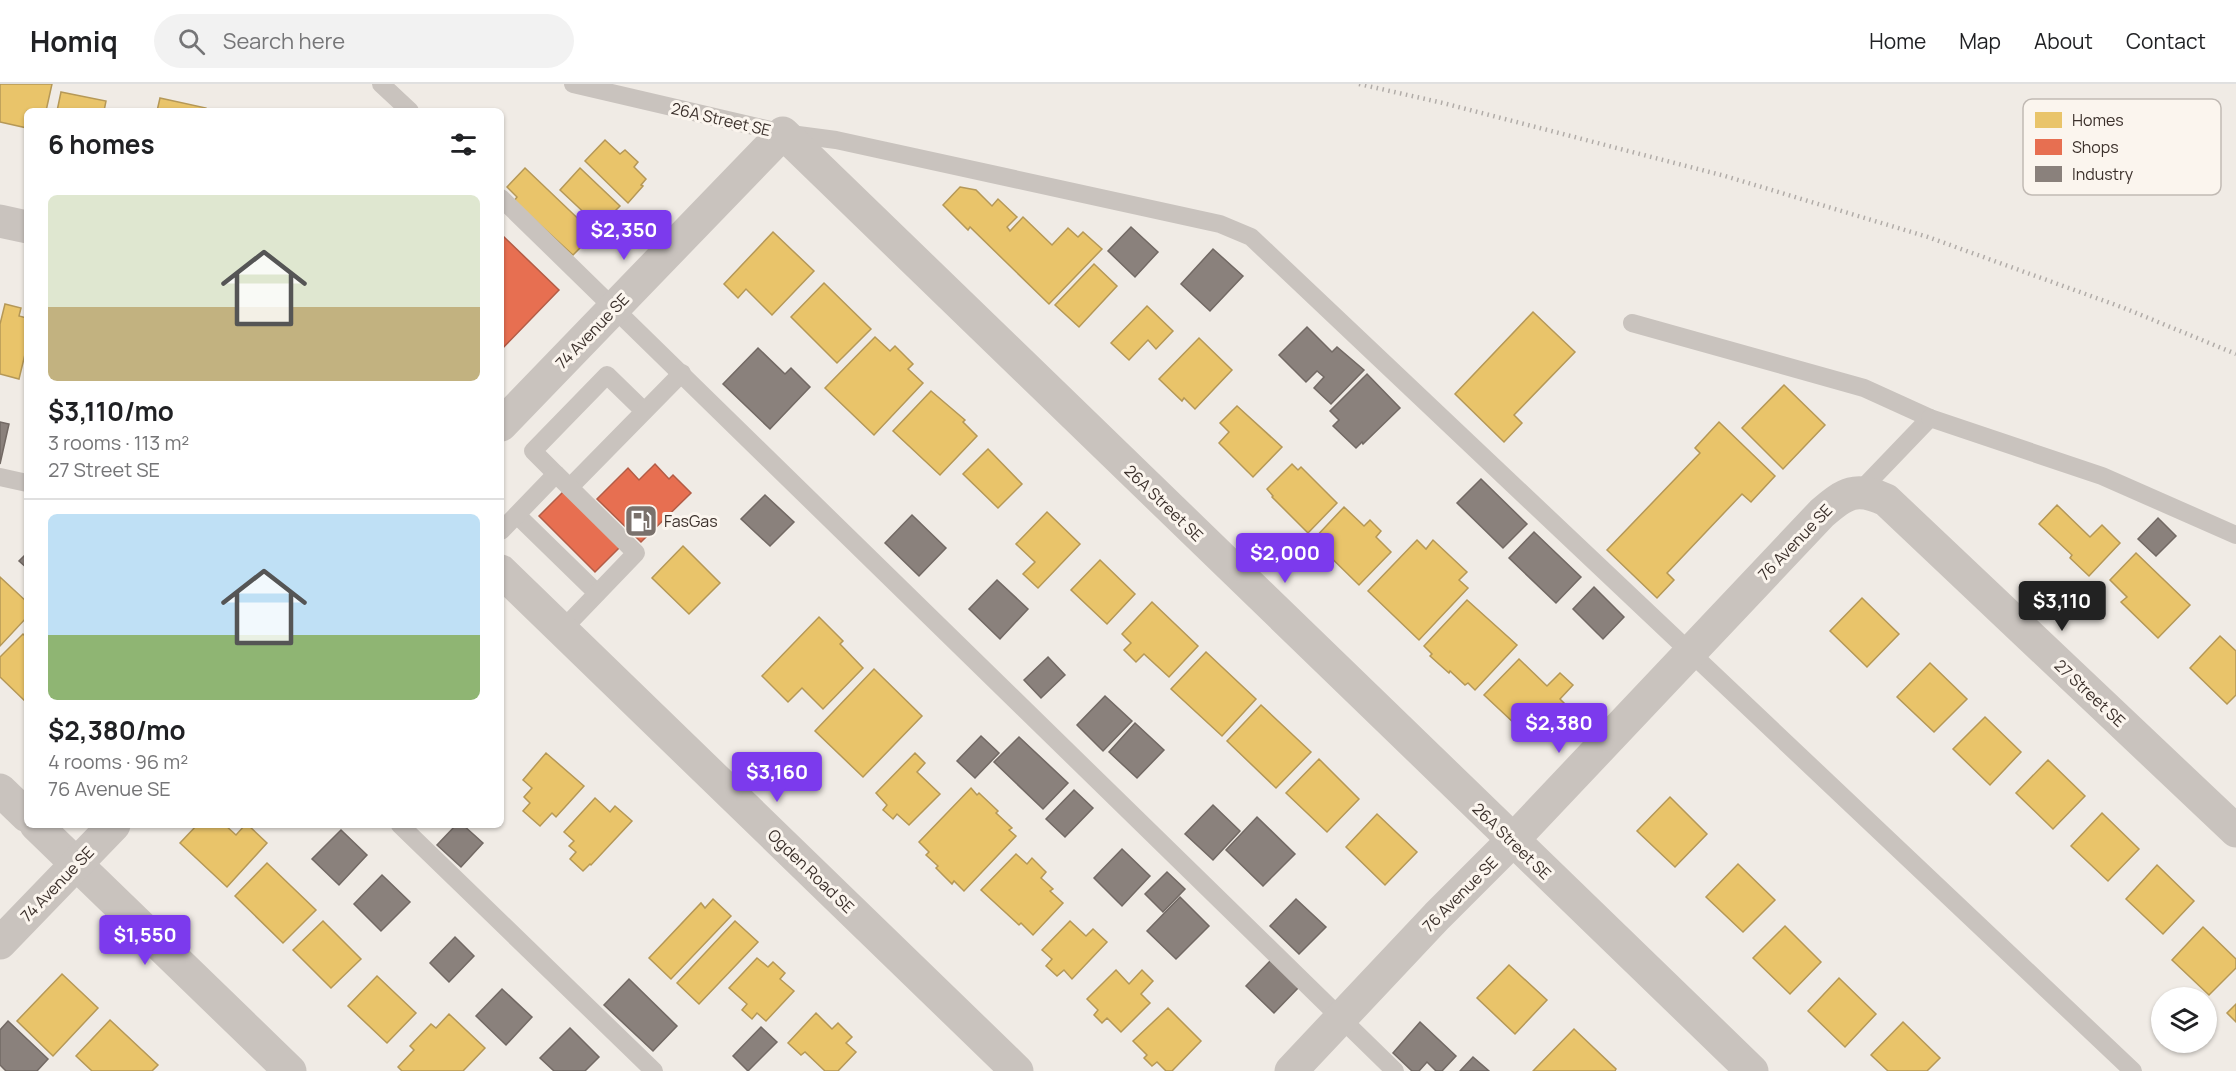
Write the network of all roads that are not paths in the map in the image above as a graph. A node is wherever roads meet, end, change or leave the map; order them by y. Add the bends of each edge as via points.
1 (381, 84) edge
2 (573, 84) edge
3 (407, 108) edge
4 (783, 133) junction
5 (504, 201) edge
6 (0, 221) edge
7 (24, 226) edge
8 (615, 307) junction
9 (1632, 323) dead end
10 (682, 373) junction
11 (645, 411) junction
12 (1930, 418) junction
13 (504, 422) edge
14 (0, 477) edge
15 (563, 480) junction
16 (24, 482) edge
17 (1859, 492) junction
18 (517, 515) junction
19 (504, 528) edge
20 (2236, 534) edge
21 (504, 574) edge
22 (597, 592) junction
23 (562, 630) junction
24 (1690, 652) junction
25 (0, 790) edge
26 (24, 813) edge
27 (39, 828) edge
28 (111, 828) edge
29 (403, 828) edge
30 (2236, 831) edge
31 (1512, 841) junction
32 (76, 864) junction
33 (0, 943) edge
34 (1341, 1019) junction
35 (290, 1071) edge
36 (654, 1071) edge
37 (1017, 1071) edge
38 (1291, 1071) edge
39 (1395, 1071) edge
40 (1752, 1071) edge
41 (2133, 1071) edge

1 - 3 lane
2 - 4 lane, 26A Street SE
4 - 8 street, 74 Avenue SE
4 - 24 lane via 836,140 1220,224 1251,237
4 - 31 street, 26A Street SE
5 - 8 lane
6 - 7 street
8 - 10 lane
8 - 13 street, 74 Avenue SE
9 - 12 lane via 1863,388
10 - 11 lane
10 - 34 lane
11 - 15 lane
11 - 15 lane via 607,375 533,451
12 - 17 lane
12 - 20 lane via 2102,476
14 - 16 lane
15 - 18 lane
15 - 22 lane via 636,553
17 - 24 street, 76 Avenue SE via 1842,496 1821,513
17 - 30 street, 27 Street SE via 1886,501
18 - 19 lane
18 - 22 lane
21 - 23 street, Ogden Road SE
22 - 23 lane
23 - 37 street, Ogden Road SE
24 - 31 street, 76 Avenue SE
24 - 41 lane
25 - 26 street
27 - 32 street
28 - 32 street, 74 Avenue SE
29 - 36 lane
31 - 34 street, 76 Avenue SE
31 - 40 street, 26A Street SE
32 - 33 street, 74 Avenue SE
32 - 35 street
34 - 38 street, 76 Avenue SE
34 - 39 lane

